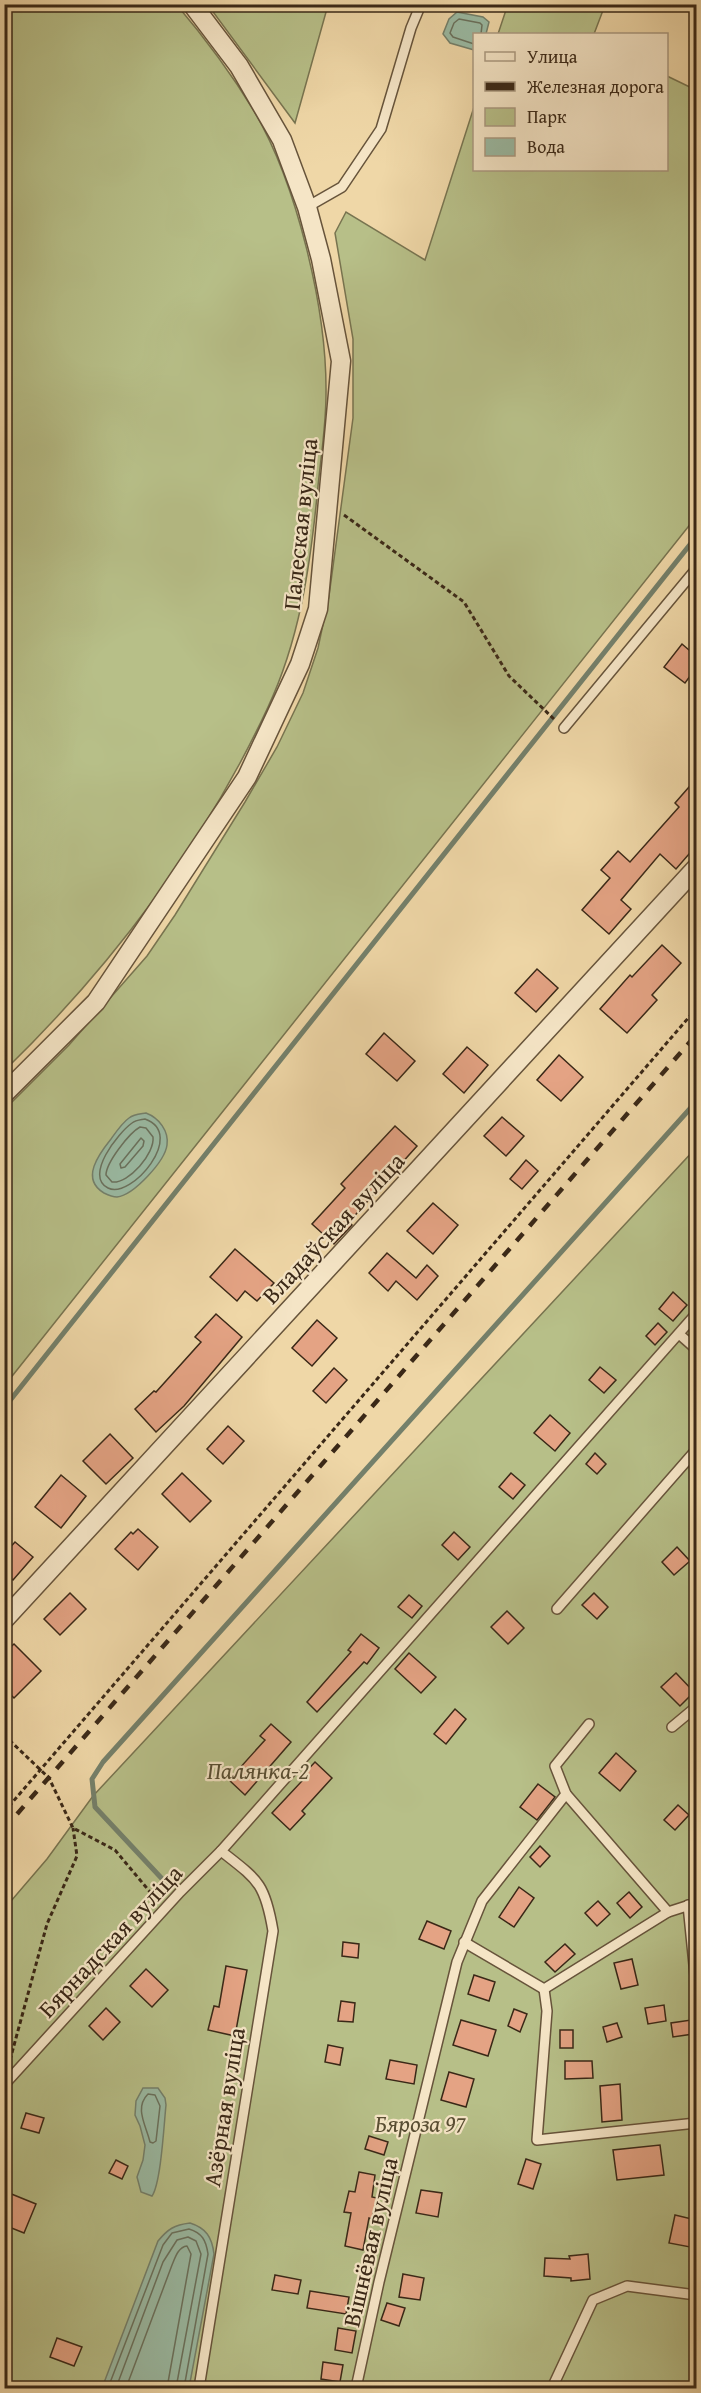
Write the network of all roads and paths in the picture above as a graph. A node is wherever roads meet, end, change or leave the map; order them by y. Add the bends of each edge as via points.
1 (192, 4) edge
2 (421, 4) edge
3 (307, 207) junction
4 (328, 504) junction
5 (696, 569) edge
6 (564, 728) joint
7 (696, 868) edge
8 (696, 1009) edge
9 (4, 1094) edge
10 (696, 1314) edge
11 (679, 1334) junction
12 (696, 1349) edge
13 (696, 1450) edge
14 (557, 1609) dead end
15 (4, 1620) edge
16 (696, 1707) edge
17 (588, 1724) dead end
18 (672, 1727) dead end
19 (4, 1735) edge
20 (42, 1771) junction
21 (566, 1794) junction
22 (4, 1812) edge
23 (73, 1828) junction
24 (221, 1851) junction
25 (692, 1904) edge
26 (164, 1909) junction
27 (668, 1912) junction
28 (464, 1942) junction
29 (696, 1985) edge
30 (544, 1989) junction
31 (7, 2068) dead end
32 (4, 2085) edge
33 (696, 2124) edge
34 (696, 2295) edge
35 (199, 2388) edge
36 (356, 2388) edge
37 (552, 2388) edge

1 - 3 street, Палеская вуліца via 239,66 282,140
2 - 3 lane via 381,129 342,187
3 - 4 street, Палеская вуліца via 341,361
4 - 6 path via 464,602 509,676
4 - 9 street, Палеская вуліца via 318,609 300,664 247,777 96,1002
5 - 6 lane
7 - 15 street, Владаўская вуліца
8 - 20 path
10 - 11 lane, Бярнадская вуліца
11 - 12 lane
11 - 24 lane, Бярнадская вуліца
13 - 14 lane
16 - 18 lane
17 - 21 lane via 555,1766
19 - 20 path
20 - 22 path
20 - 23 path
21 - 27 lane
21 - 28 lane, Вішнёвая вуліца via 482,1901
23 - 26 path via 115,1850
23 - 31 path via 77,1856 47,1924
24 - 26 lane, Бярнадская вуліца
24 - 35 lane, Азёрная вуліца via 257,1879 268,1904 273,1931
25 - 27 lane
25 - 29 lane
26 - 32 lane, Бярнадская вуліца
27 - 30 lane
28 - 30 lane
28 - 36 lane, Вішнёвая вуліца
30 - 33 lane via 547,2012 537,2140
34 - 37 lane via 627,2286 593,2300

